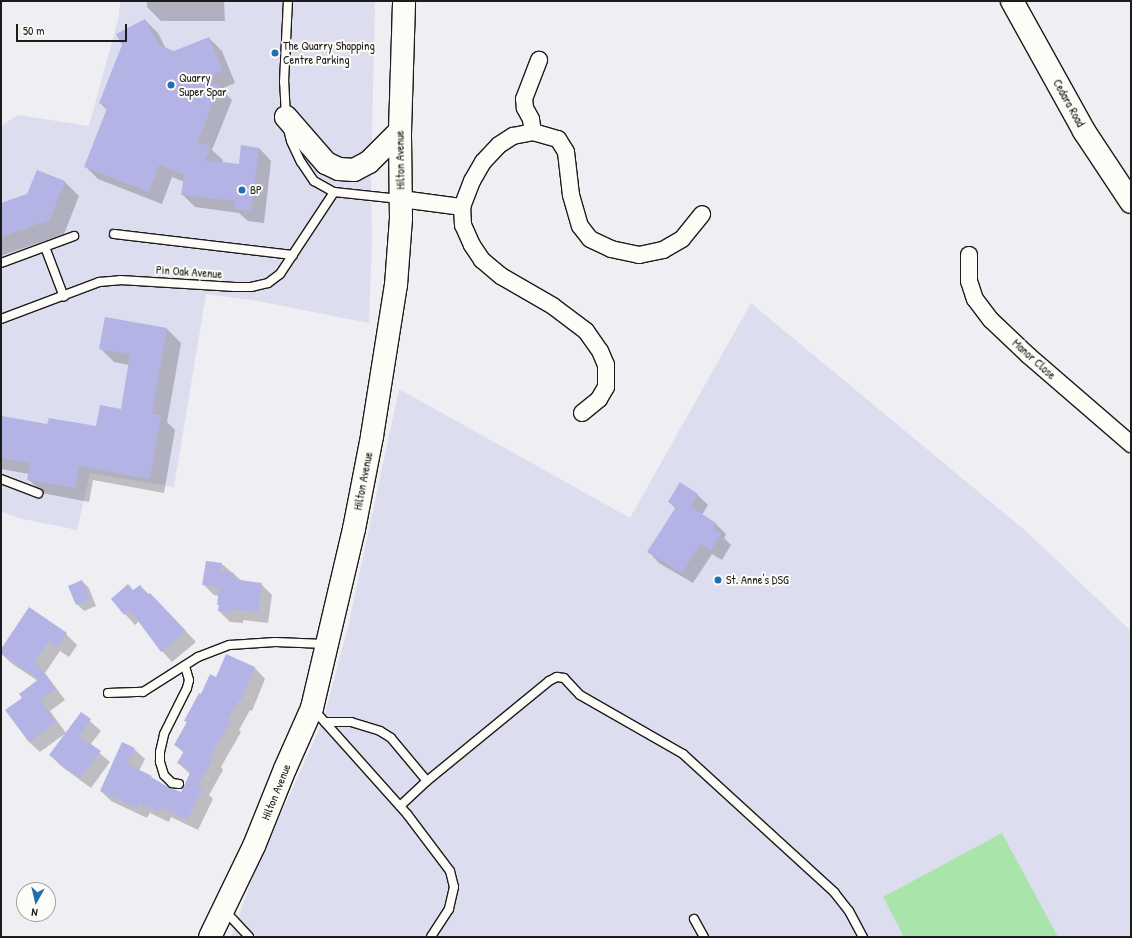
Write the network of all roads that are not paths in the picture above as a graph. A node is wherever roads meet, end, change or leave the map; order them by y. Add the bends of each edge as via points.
1 (288, 1) edge
2 (404, 1) edge
3 (1012, 1) edge
4 (539, 60) dead end
5 (286, 117) junction
6 (400, 131) junction
7 (533, 132) junction
8 (334, 192) junction
9 (401, 199) junction
10 (1131, 202) edge
11 (462, 207) junction
12 (702, 214) dead end
13 (114, 234) dead end
14 (74, 236) dead end
15 (45, 247) junction
16 (293, 255) junction
17 (970, 255) dead end
18 (1, 263) edge
19 (64, 297) junction
20 (1, 319) edge
21 (582, 413) dead end
22 (1131, 444) edge
23 (1, 479) edge
24 (38, 492) dead end
25 (327, 644) junction
26 (185, 666) junction
27 (108, 693) dead end
28 (318, 715) junction
29 (427, 781) junction
30 (179, 784) dead end
31 (400, 806) junction
32 (223, 909) junction
33 (694, 919) dead end
34 (210, 937) edge
35 (249, 937) edge
36 (431, 937) edge
37 (704, 937) edge
38 (863, 937) edge

1 - 5 lane via 284,82
2 - 6 street, Hilton Avenue
3 - 10 street, Cedara Road via 1084,131
4 - 7 street via 524,99
5 - 6 street via 326,163 339,169 354,170 369,162
5 - 8 lane via 291,142 301,162 314,182
6 - 9 street, Hilton Avenue
7 - 11 street via 513,136 483,162
7 - 12 street via 558,139 566,152 572,195 580,226 590,239 611,249 639,255 663,250 682,239
8 - 9 lane
8 - 16 lane, Pin Oak Avenue
9 - 11 street
9 - 25 street, Hilton Avenue via 396,285 377,405 354,529
11 - 21 street via 463,225 482,260 501,276 553,306 586,331 600,351 608,375 606,387 599,399
13 - 16 lane
14 - 15 lane
15 - 18 lane
15 - 19 lane
16 - 19 lane, Pin Oak Avenue via 280,274 268,283 251,287 120,280 99,282
17 - 22 street, Manor Close via 969,281 975,299 991,320
19 - 20 lane, Pin Oak Avenue
23 - 24 lane
25 - 26 lane via 275,642 230,645 198,657
25 - 28 street, Hilton Avenue
26 - 27 lane via 143,692
26 - 30 lane via 189,680 187,688 164,734 160,752 164,775
28 - 29 lane via 380,731 391,738
28 - 31 lane
28 - 32 street, Hilton Avenue via 285,769 254,846
29 - 31 lane
29 - 38 lane via 550,681 557,677 564,678 580,695 683,754 834,892 849,911
31 - 36 lane via 450,870 453,882 449,909
32 - 34 street, Hilton Avenue
32 - 35 lane
33 - 37 lane

